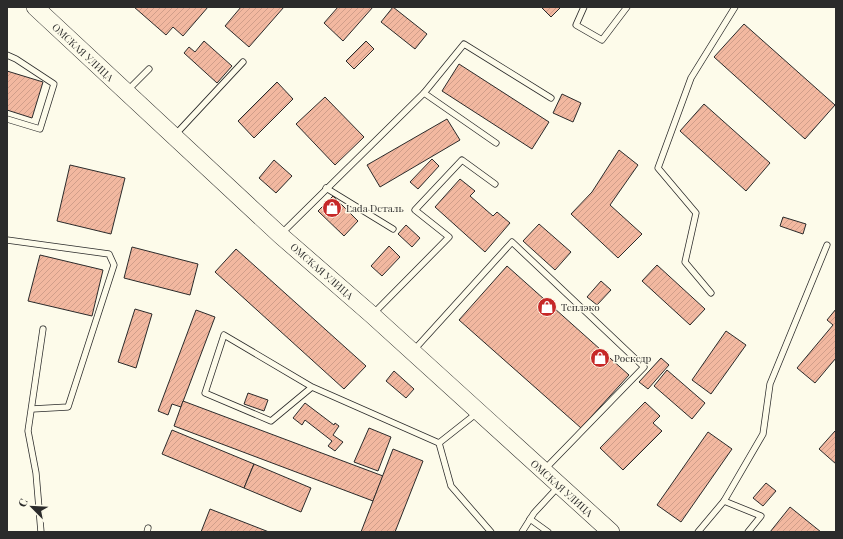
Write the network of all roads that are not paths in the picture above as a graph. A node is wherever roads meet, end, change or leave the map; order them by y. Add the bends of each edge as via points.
1 (35, 7) edge
2 (584, 7) edge
3 (627, 7) edge
4 (735, 7) edge
5 (7, 55) edge
6 (243, 62) dead end
7 (149, 69) dead end
8 (126, 92) junction
9 (424, 93) junction
10 (551, 98) dead end
11 (7, 119) edge
12 (174, 136) junction
13 (496, 143) dead end
14 (495, 184) dead end
15 (326, 188) junction
16 (393, 229) dead end
17 (280, 235) junction
18 (7, 240) edge
19 (827, 245) dead end
20 (711, 293) dead end
21 (372, 315) junction
22 (44, 329) dead end
23 (412, 351) junction
24 (312, 387) junction
25 (32, 409) junction
26 (479, 412) junction
27 (439, 443) junction
28 (543, 471) junction
29 (560, 485) junction
30 (724, 501) junction
31 (530, 519) junction
32 (41, 532) edge
33 (491, 532) edge
34 (522, 532) edge
35 (548, 532) edge
36 (611, 532) edge
37 (698, 532) edge
38 (748, 532) edge

1 - 8 main road, ОМСКАЯ УЛИЦА
2 - 3 lane via 576,25 602,40
4 - 20 lane via 691,78 658,168 696,213 685,262
5 - 11 lane via 54,84 40,129
6 - 12 lane
7 - 8 lane
8 - 12 main road, ОМСКАЯ УЛИЦА
9 - 10 lane via 464,44
9 - 13 lane
9 - 15 lane
12 - 17 main road, ОМСКАЯ УЛИЦА
14 - 21 lane via 462,160 415,210 449,237
15 - 16 lane
15 - 17 lane
17 - 21 main road, ОМСКАЯ УЛИЦА
18 - 25 lane via 109,254 114,265 68,407
19 - 30 lane via 770,384 763,434
21 - 23 main road, ОМСКАЯ УЛИЦА
22 - 25 lane
23 - 26 main road, ОМСКАЯ УЛИЦА
23 - 28 lane via 512,242 644,367
24 - 24 lane via 271,421 205,393 224,335
24 - 27 lane
25 - 32 lane via 28,431 36,473
26 - 27 lane
26 - 28 main road, ОМСКАЯ УЛИЦА
27 - 33 lane via 451,486
28 - 29 main road, ОМСКАЯ УЛИЦА
29 - 31 lane
29 - 36 main road, ОМСКАЯ УЛИЦА
30 - 37 lane
30 - 38 lane via 761,516
31 - 34 lane
31 - 35 lane

